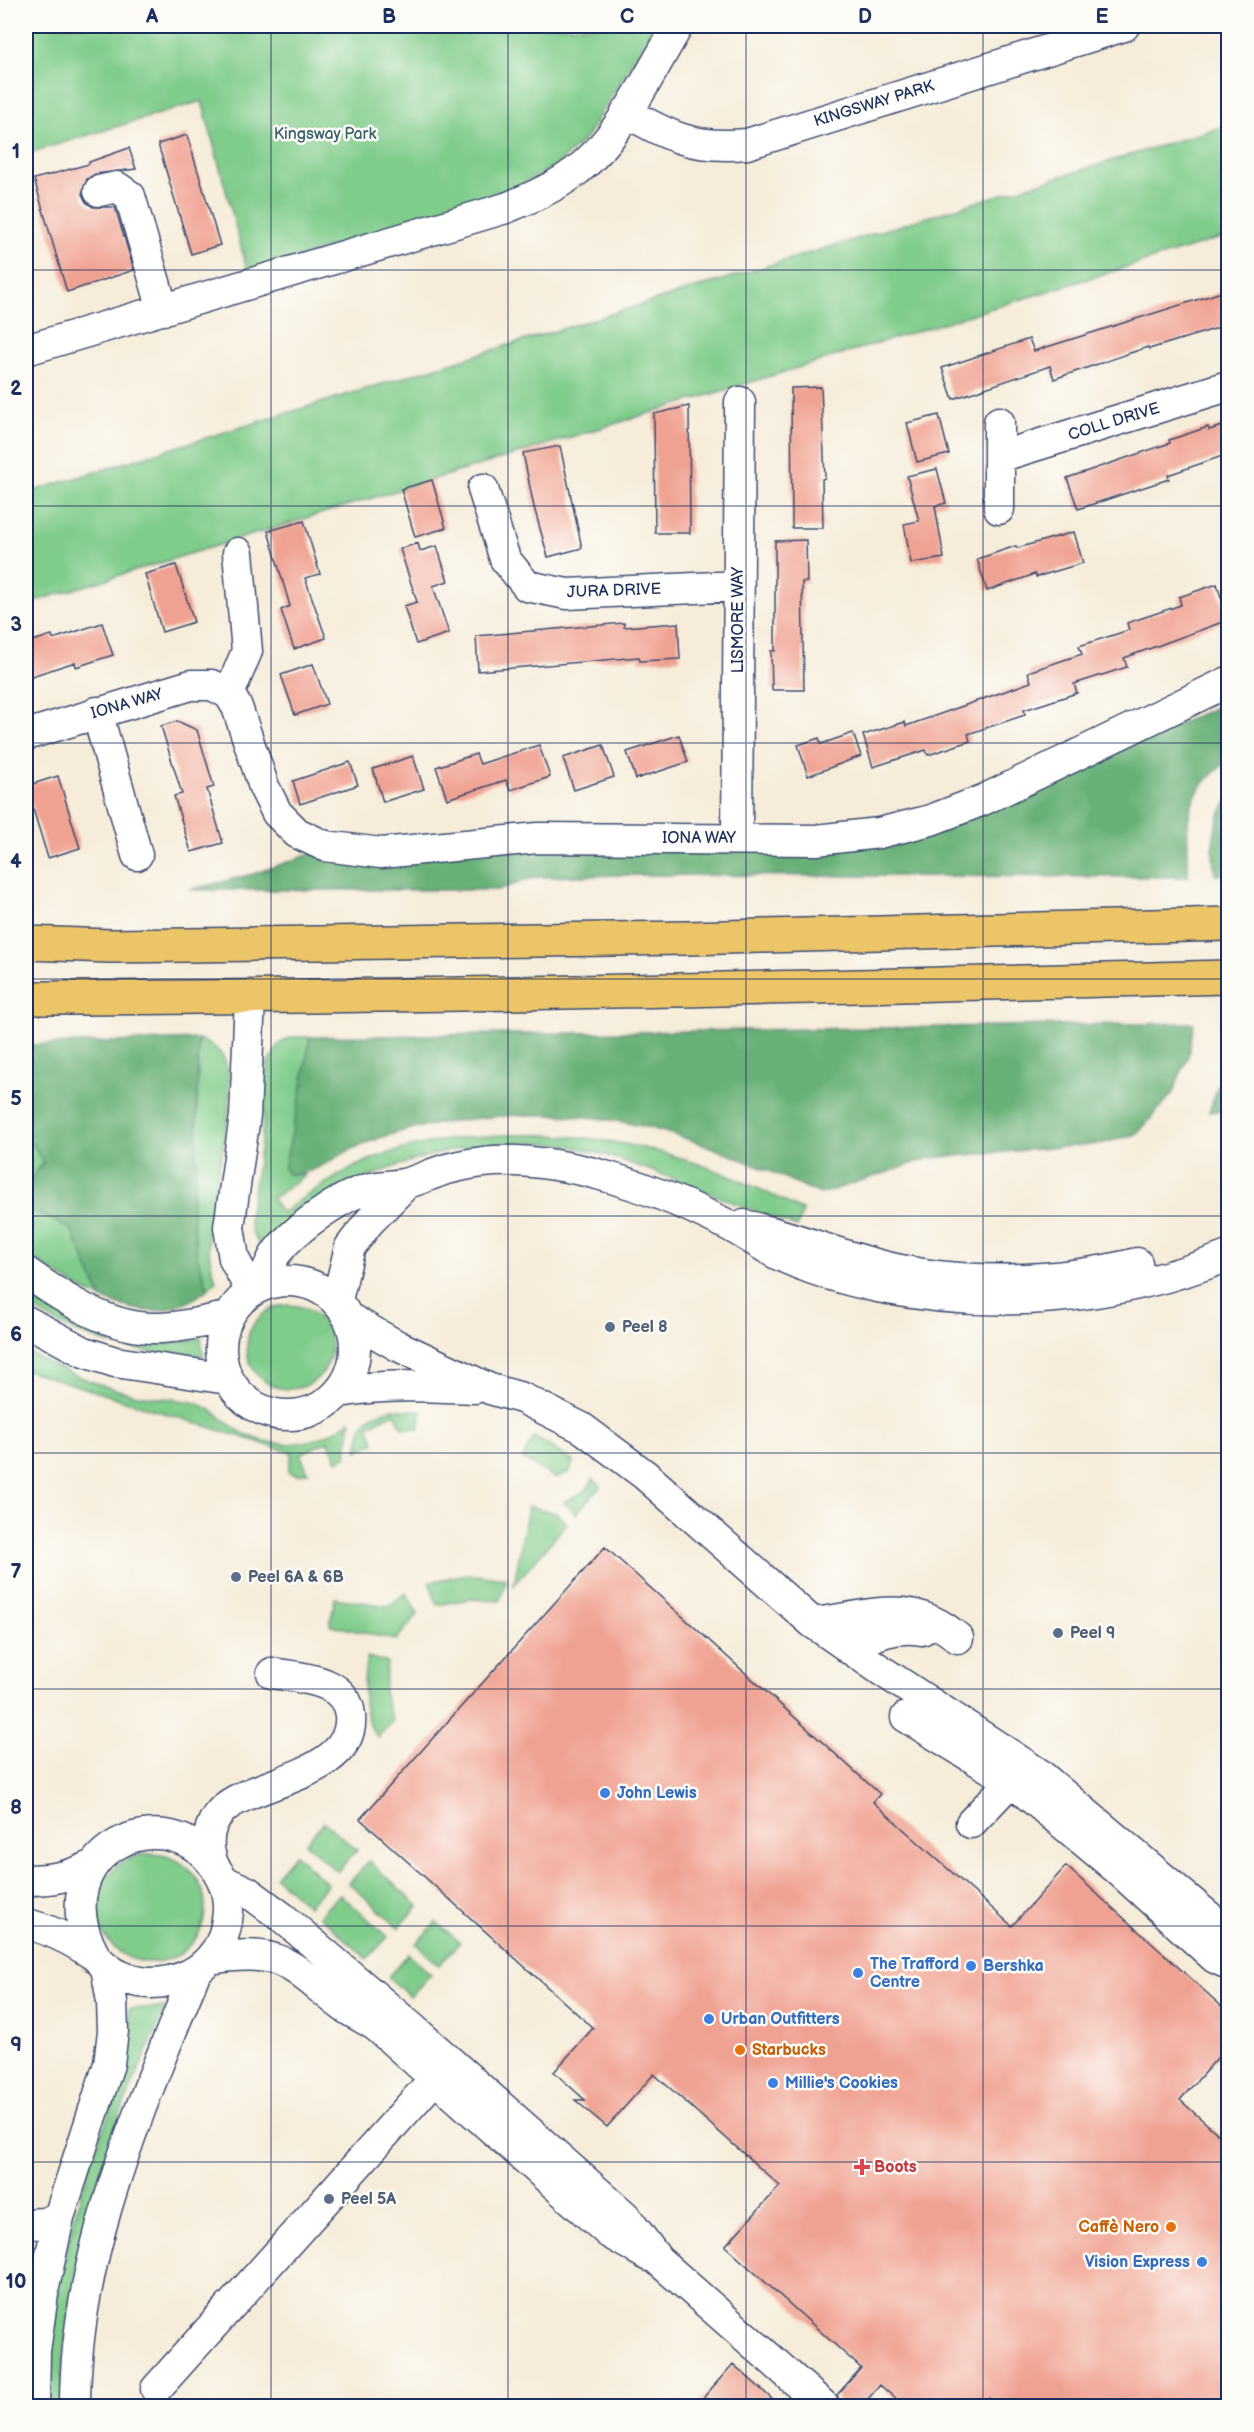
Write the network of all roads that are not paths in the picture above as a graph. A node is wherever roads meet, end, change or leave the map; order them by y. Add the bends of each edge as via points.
1 (678, 26) edge
2 (1124, 26) edge
3 (626, 112) junction
4 (99, 191) dead end
5 (163, 310) junction
6 (26, 350) edge
7 (1228, 386) edge
8 (740, 402) dead end
9 (999, 422) dead end
10 (999, 457) junction
11 (483, 489) dead end
12 (999, 509) dead end
13 (238, 553) dead end
14 (738, 586) junction
15 (1228, 681) edge
16 (229, 694) junction
17 (97, 712) junction
18 (26, 735) edge
19 (738, 838) junction
20 (137, 855) dead end
21 (1228, 924) edge
22 (26, 943) edge
23 (1228, 977) edge
24 (26, 998) edge
25 (250, 998) junction
26 (406, 1184) junction
27 (720, 1221) junction
28 (1228, 1234) edge
29 (1228, 1256) edge
30 (26, 1272) edge
31 (256, 1288) junction
32 (343, 1309) junction
33 (227, 1317) junction
34 (26, 1321) edge
35 (228, 1379) junction
36 (490, 1389) junction
37 (339, 1392) junction
38 (813, 1623) junction
39 (849, 1649) junction
40 (272, 1673) dead end
41 (906, 1717) dead end
42 (1017, 1771) junction
43 (971, 1822) dead end
44 (93, 1865) junction
45 (218, 1871) junction
46 (26, 1880) edge
47 (26, 1924) edge
48 (1228, 1930) edge
49 (100, 1961) junction
50 (1228, 1964) edge
51 (203, 1965) junction
52 (458, 2077) junction
53 (59, 2217) junction
54 (26, 2224) edge
55 (156, 2389) dead end
56 (34, 2406) edge
57 (75, 2406) edge
58 (824, 2406) edge

1 - 3 street
2 - 3 street, KINGSWAY PARK via 747,144 717,147 690,142 661,132
3 - 5 street via 577,171 532,198
4 - 5 street via 117,187 130,195
5 - 6 street
7 - 10 street, COLL DRIVE
8 - 14 street, LISMORE WAY
9 - 10 street
10 - 12 street
11 - 14 street, JURA DRIVE via 505,559 527,586 567,594
13 - 16 street via 247,651
14 - 19 street, LISMORE WAY
15 - 19 street, IONA WAY via 983,800 931,820 879,833 816,840
16 - 17 street, IONA WAY via 212,685 191,685
16 - 19 street, IONA WAY via 277,813 297,833 325,846 381,853 538,838
17 - 18 street, IONA WAY
17 - 20 street
21 - 22 highway via 652,938 111,946
23 - 25 highway
24 - 25 highway
25 - 31 street via 245,1116 229,1227 234,1259
26 - 27 street via 448,1169 493,1161 540,1163 583,1170
26 - 31 street via 369,1188 327,1209 276,1253
26 - 32 street via 350,1247
27 - 28 street via 785,1234 881,1266 924,1275 968,1278 1010,1279 1131,1264
27 - 29 street via 778,1254 834,1276 877,1287 965,1300 1094,1291 1178,1274
30 - 33 street via 68,1299 126,1325 168,1327
31 - 32 street via 281,1280 302,1281 321,1288
31 - 33 street
32 - 36 street via 398,1346
32 - 37 street via 355,1336 355,1357 350,1376
33 - 35 street via 221,1359
34 - 35 street via 84,1352 115,1362
35 - 37 street via 241,1396 259,1409 279,1415 312,1410
36 - 37 street via 408,1385
36 - 38 street via 522,1398 563,1417 619,1454
38 - 39 street
38 - 39 street via 899,1611 937,1622 958,1638 910,1628 895,1629
39 - 42 street via 957,1719
40 - 45 street via 322,1682 336,1689 346,1701 349,1726 343,1742 312,1768 241,1797 220,1812 208,1839
41 - 42 street
42 - 43 street
42 - 48 street
42 - 50 street via 1108,1862 1215,1958
44 - 45 street via 124,1839 148,1834 172,1836 194,1845
44 - 46 street via 58,1879
44 - 49 street via 82,1886 79,1911 83,1935
45 - 51 street via 229,1901 228,1922 222,1942
45 - 52 street via 282,1917
47 - 49 street via 59,1935
49 - 51 street via 126,1979 150,1984 174,1981
49 - 53 street via 112,2002 109,2064
51 - 52 street via 257,1954 293,1966 347,2009
51 - 57 street via 121,2156 97,2238 82,2317
52 - 55 street
52 - 58 street via 595,2206 625,2216 658,2260
53 - 54 street
53 - 56 street via 35,2351

